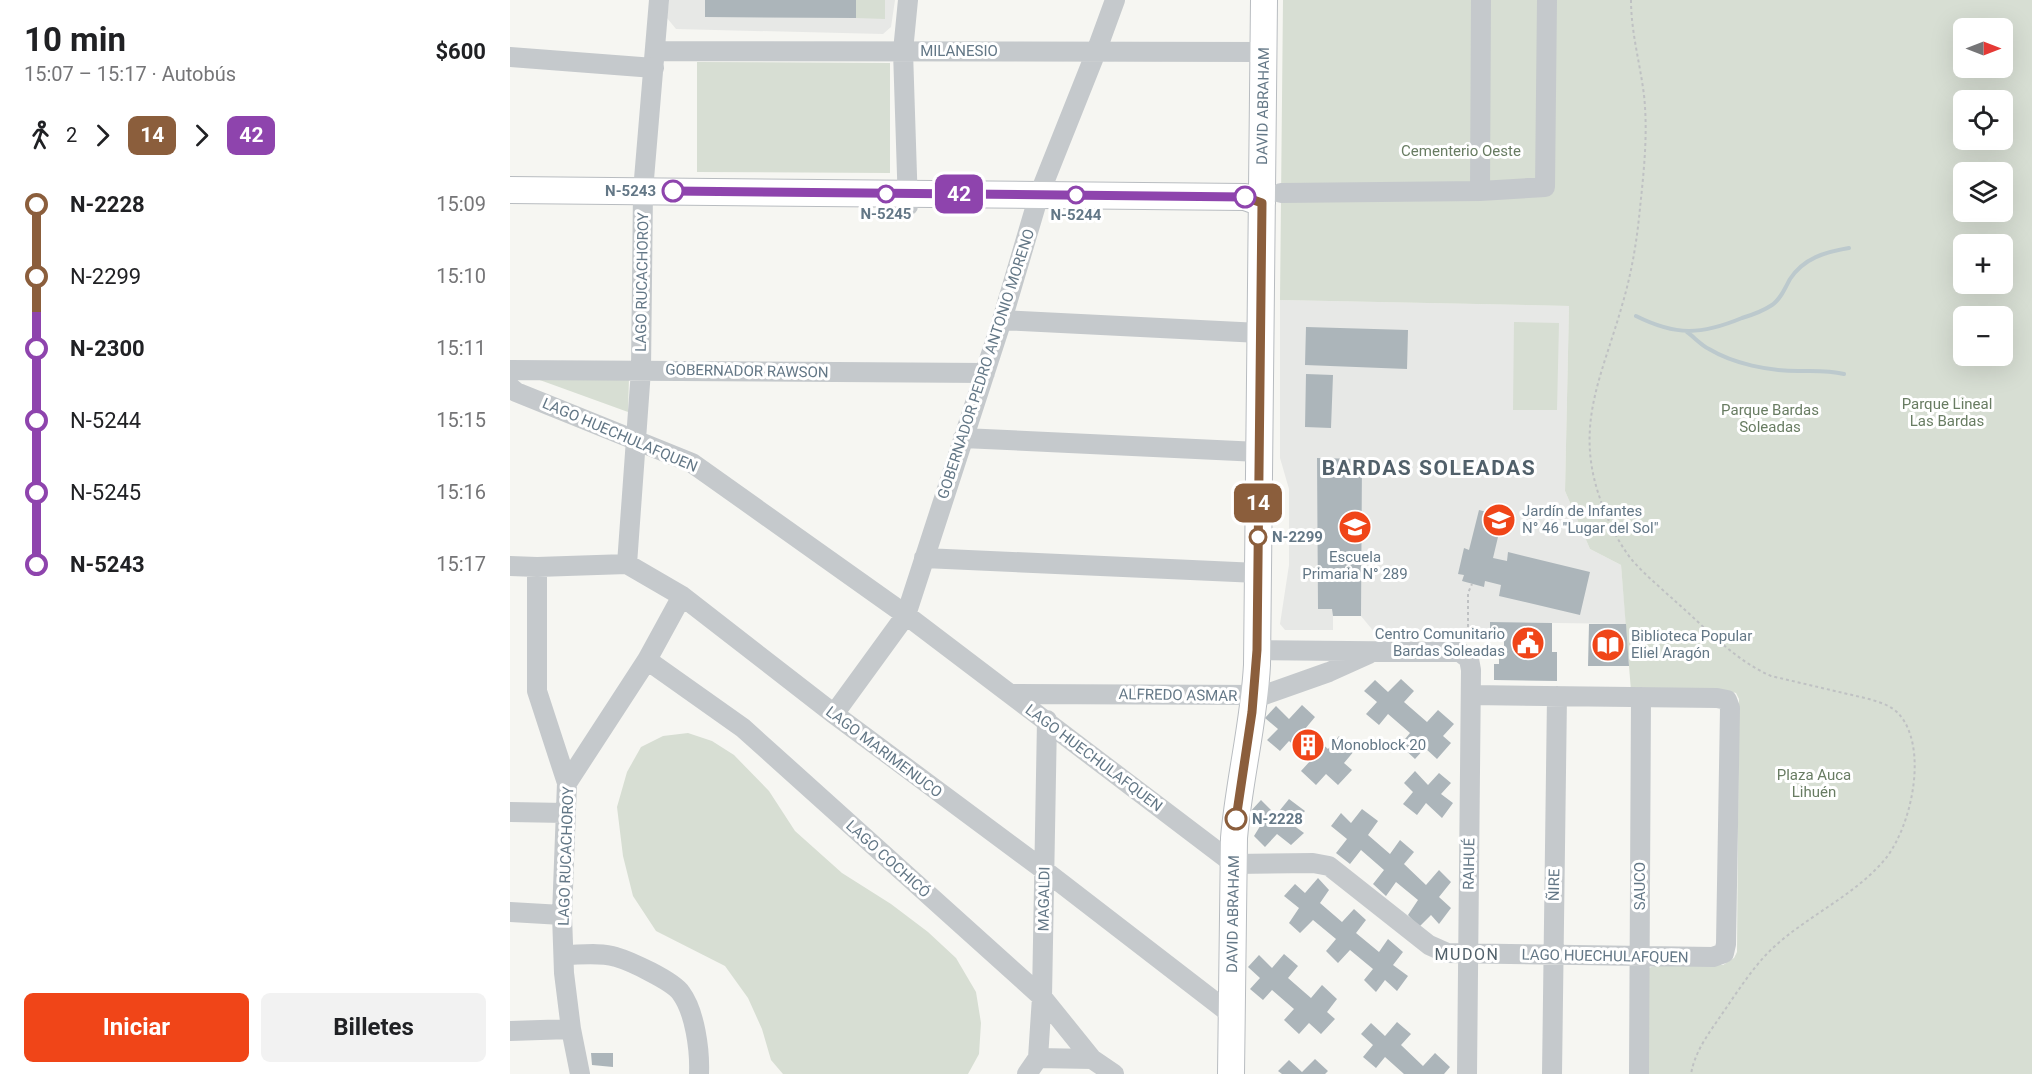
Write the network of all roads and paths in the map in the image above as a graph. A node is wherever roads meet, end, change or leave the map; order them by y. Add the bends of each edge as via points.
1 (659, 0) edge
2 (908, 0) edge
3 (1115, 0) edge
4 (1264, 0) edge
5 (1481, 0) edge
6 (1547, 0) edge
7 (1631, 0) edge
8 (903, 51) junction
9 (1096, 52) junction
10 (1263, 52) junction
11 (510, 57) edge
12 (655, 59) junction
13 (510, 190) edge
14 (1480, 191) junction
15 (643, 197) junction
16 (1271, 198) junction
17 (908, 200) junction
18 (1037, 201) junction
19 (510, 202) edge
20 (1002, 320) junction
21 (1260, 333) junction
22 (510, 370) edge
23 (640, 370) junction
24 (985, 373) junction
25 (510, 387) edge
26 (963, 438) junction
27 (635, 440) junction
28 (1259, 452) junction
29 (924, 558) junction
30 (627, 564) junction
31 (510, 566) edge
32 (537, 567) junction
33 (1258, 573) junction
34 (1472, 584) dead end
35 (682, 596) junction
36 (906, 615) junction
37 (1468, 633) dead end
38 (1257, 650) junction
39 (1373, 651) junction
40 (1465, 655) joint
41 (647, 660) junction
42 (1010, 694) junction
43 (1471, 695) junction
44 (1254, 696) junction
45 (1557, 696) junction
46 (1641, 697) junction
47 (834, 714) junction
48 (1047, 720) junction
49 (567, 783) junction
50 (510, 812) edge
51 (566, 813) junction
52 (1234, 864) junction
53 (1044, 870) junction
54 (510, 912) edge
55 (562, 915) junction
56 (1468, 954) junction
57 (564, 955) junction
58 (1554, 955) junction
59 (1639, 956) junction
60 (1042, 997) junction
61 (1232, 1015) junction
62 (571, 1029) junction
63 (510, 1031) edge
64 (1092, 1059) junction
65 (1032, 1066) edge
66 (580, 1074) edge
67 (699, 1074) edge
68 (1114, 1074) edge
69 (1231, 1074) edge
70 (1467, 1074) edge
71 (1552, 1074) edge
72 (1639, 1074) edge
73 (1691, 1074) edge

1 - 12 street, LAGO RUCACHOROY
2 - 8 street
3 - 9 street, GOBERNADOR PEDRO ANTONIO MORENO
4 - 10 main road, DAVID ABRAHAM
5 - 14 street
6 - 14 street via 1545,188
7 - 73 path via 1644,94 1645,155 1635,254 1588,428 1588,448 1599,496 1631,559 1731,651 1771,676 1885,704 1905,723 1914,757 1910,802 1886,857 1860,883 1763,958 1709,1032
8 - 9 street, MILANESIO
8 - 12 street, MILANESIO
8 - 17 street
9 - 10 street, MILANESIO
9 - 18 street, GOBERNADOR PEDRO ANTONIO MORENO
10 - 16 main road, DAVID ABRAHAM
11 - 12 street, MILANESIO
12 - 15 street, LAGO RUCACHOROY
13 - 15 main road
14 - 16 street
15 - 17 main road
15 - 19 main road
15 - 23 street, LAGO RUCACHOROY
16 - 18 main road via 1245,209
16 - 21 main road, DAVID ABRAHAM
17 - 18 main road
18 - 20 street, GOBERNADOR PEDRO ANTONIO MORENO
20 - 21 street
20 - 24 street, GOBERNADOR PEDRO ANTONIO MORENO
21 - 28 main road, DAVID ABRAHAM
22 - 23 street, GOBERNADOR RAWSON
23 - 24 street, GOBERNADOR RAWSON
23 - 27 street, LAGO RUCACHOROY
24 - 26 street, GOBERNADOR PEDRO ANTONIO MORENO
25 - 27 street, LAGO HUECHULAFQUEN
26 - 28 street
26 - 29 street, GOBERNADOR PEDRO ANTONIO MORENO
27 - 30 street, LAGO RUCACHOROY
27 - 36 street, LAGO HUECHULAFQUEN via 700,468
28 - 33 main road, DAVID ABRAHAM
29 - 33 street
29 - 36 street, GOBERNADOR PEDRO ANTONIO MORENO
30 - 32 street
30 - 35 street, LAGO MARIMENUCO
31 - 32 street
32 - 49 street via 537,691
33 - 38 main road, DAVID ABRAHAM
34 - 37 path via 1468,593
35 - 41 street, LAGO RUCACHOROY
35 - 47 street, LAGO MARIMENUCO
36 - 42 street, LAGO HUECHULAFQUEN
36 - 47 street, GOBERNADOR PEDRO ANTONIO MORENO
38 - 39 street, ALFREDO ASMAR
38 - 44 main road, DAVID ABRAHAM
39 - 40 street, ALFREDO ASMAR
39 - 44 street, ALFREDO ASMAR via 1340,668 1271,694
40 - 43 street, RAIHUÉ via 1471,664
41 - 49 street, LAGO RUCACHOROY
41 - 60 street, LAGO COCHICÓ via 743,728
42 - 44 street, ALFREDO ASMAR
42 - 48 street, LAGO HUECHULAFQUEN
43 - 45 street
43 - 56 street, RAIHUÉ
44 - 52 main road, DAVID ABRAHAM via 1238,803
45 - 46 street
45 - 58 street, ÑIRE
46 - 59 street, SAUCO
46 - 59 street, LAGO HUECHULAFQUEN via 1717,698 1727,700 1730,708 1724,953 1718,957
47 - 53 street, LAGO MARIMENUCO
48 - 52 street, LAGO HUECHULAFQUEN
48 - 53 street, MAGALDI
49 - 51 street, LAGO RUCACHOROY
50 - 51 street
51 - 55 street, LAGO RUCACHOROY
52 - 56 street, LAGO HUECHULAFQUEN via 1329,866 1429,945 1447,953
52 - 61 main road, DAVID ABRAHAM
53 - 60 street, MAGALDI
53 - 61 street, LAGO MARIMENUCO
54 - 55 street
55 - 57 street, LAGO RUCACHOROY
56 - 58 street, LAGO HUECHULAFQUEN
56 - 70 street, RAIHUÉ
57 - 62 street, LAGO RUCACHOROY
57 - 67 street via 614,956 651,972 681,992 694,1024
58 - 59 street, LAGO HUECHULAFQUEN
58 - 71 street, ÑIRE
59 - 72 street, SAUCO
60 - 64 street, LAGO COCHICÓ
60 - 65 street, MAGALDI
61 - 69 main road, DAVID ABRAHAM
62 - 63 street
62 - 66 street, LAGO RUCACHOROY
64 - 65 street
64 - 68 street, LAGO COCHICÓ

